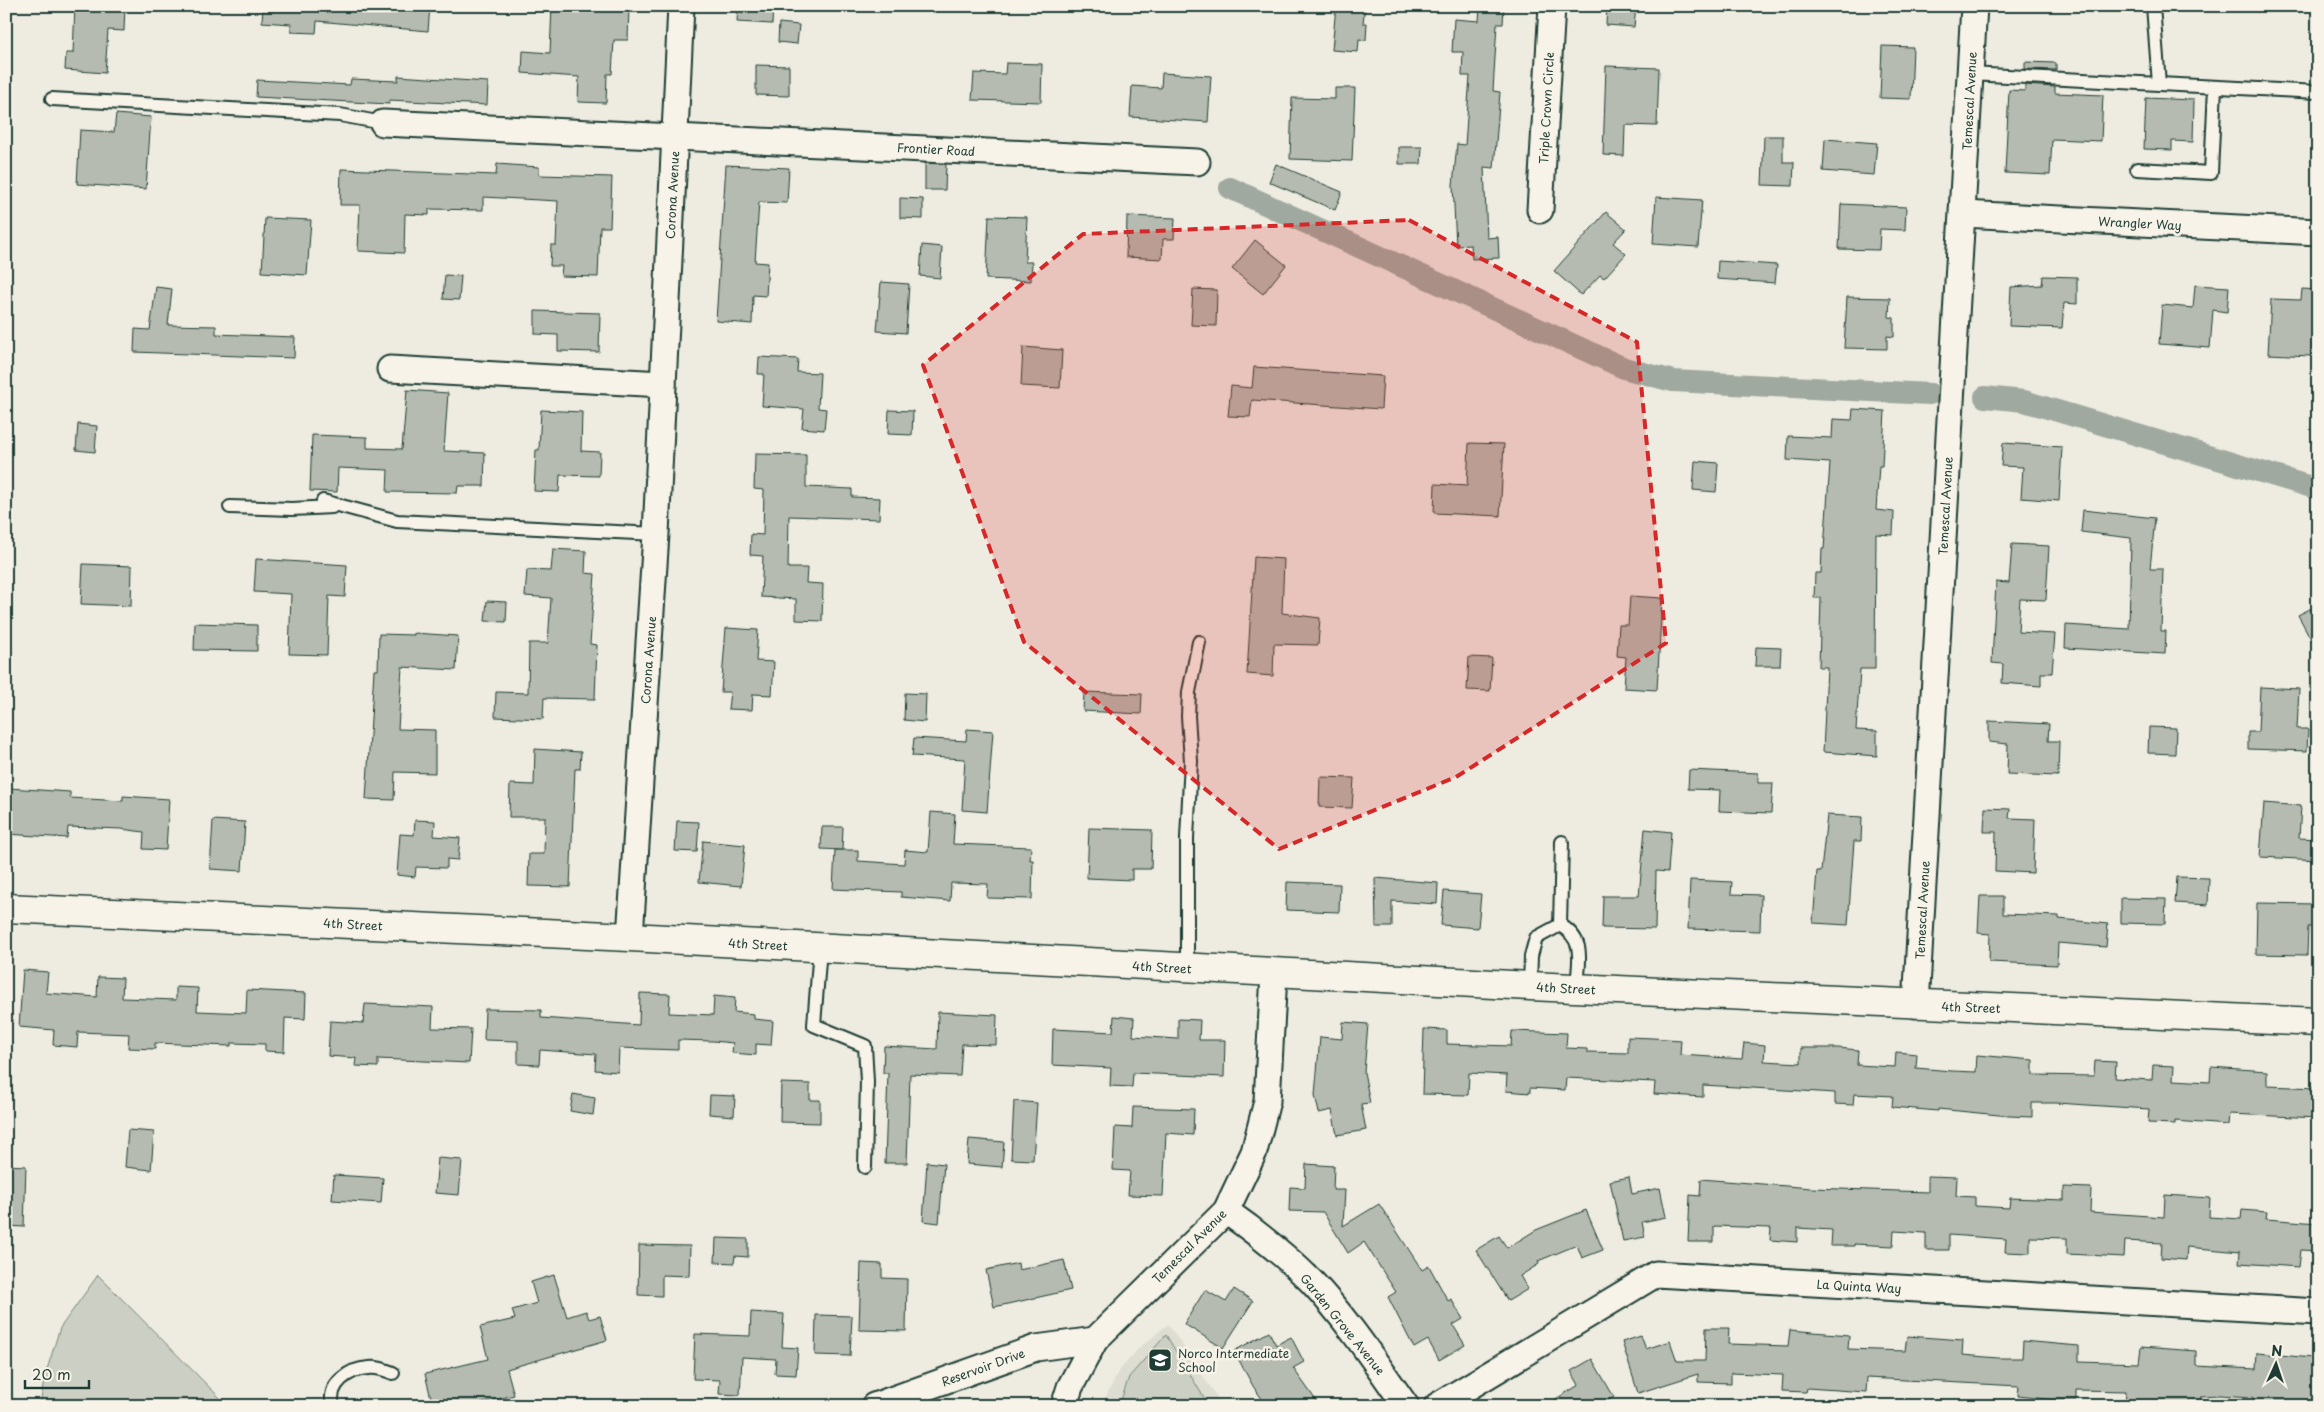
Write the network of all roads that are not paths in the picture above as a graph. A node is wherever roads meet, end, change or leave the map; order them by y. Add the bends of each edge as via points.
1 (681, 6) edge
2 (1552, 6) edge
3 (1974, 6) edge
4 (2153, 6) edge
5 (1970, 74) junction
6 (2159, 84) junction
7 (2215, 87) junction
8 (2318, 92) edge
9 (52, 99) dead end
10 (383, 123) joint
11 (674, 137) junction
12 (1197, 162) dead end
13 (2137, 169) dead end
14 (1540, 210) dead end
15 (1963, 214) junction
16 (2318, 232) edge
17 (390, 369) dead end
18 (663, 384) junction
19 (322, 501) dead end
20 (230, 507) dead end
21 (342, 507) junction
22 (656, 534) junction
23 (1199, 642) dead end
24 (1562, 842) dead end
25 (6, 908) edge
26 (1560, 925) junction
27 (630, 937) junction
28 (820, 948) junction
29 (1187, 969) junction
30 (1274, 974) junction
31 (1530, 986) junction
32 (1577, 988) junction
33 (1916, 1005) junction
34 (2318, 1022) edge
35 (865, 1167) dead end
36 (1226, 1211) junction
37 (2318, 1312) edge
38 (1095, 1340) junction
39 (393, 1373) dead end
40 (333, 1406) edge
41 (874, 1406) edge
42 (1064, 1406) edge
43 (1406, 1406) edge
44 (1437, 1406) edge

1 - 11 street, Corona Avenue
2 - 14 street, Triple Crown Circle
3 - 5 street, Temescal Avenue
4 - 6 lane
5 - 6 lane
5 - 15 street, Temescal Avenue
6 - 7 lane
7 - 8 lane
7 - 13 lane via 2211,174
9 - 10 lane via 340,115
10 - 11 street, Frontier Road
11 - 12 street, Frontier Road
11 - 18 street, Corona Avenue
15 - 16 street, Wrangler Way
15 - 33 street, Temescal Avenue
17 - 18 street
18 - 22 street, Corona Avenue
19 - 21 lane
20 - 21 lane
21 - 22 lane via 397,521
22 - 27 street, Corona Avenue
23 - 29 lane via 1189,692 1188,716 1191,762 1187,838
24 - 26 lane
25 - 27 street, 4th Street
26 - 31 lane via 1536,938 1531,956
26 - 32 lane via 1573,932 1579,946
27 - 28 street, 4th Street
28 - 29 street, 4th Street
28 - 35 lane via 814,1024 864,1046 867,1081
29 - 30 street, 4th Street
30 - 31 street, 4th Street
30 - 36 street, Temescal Avenue via 1267,1100 1254,1152
31 - 32 street, 4th Street
32 - 33 street, 4th Street
33 - 34 street, 4th Street
36 - 38 street, Temescal Avenue
36 - 43 street, Garden Grove Avenue via 1266,1239 1312,1282
37 - 44 street, La Quinta Way via 1656,1274
38 - 41 street, Reservoir Drive via 1036,1348
38 - 42 street, Temescal Avenue via 1070,1387
39 - 40 lane via 368,1368 346,1375 333,1386

